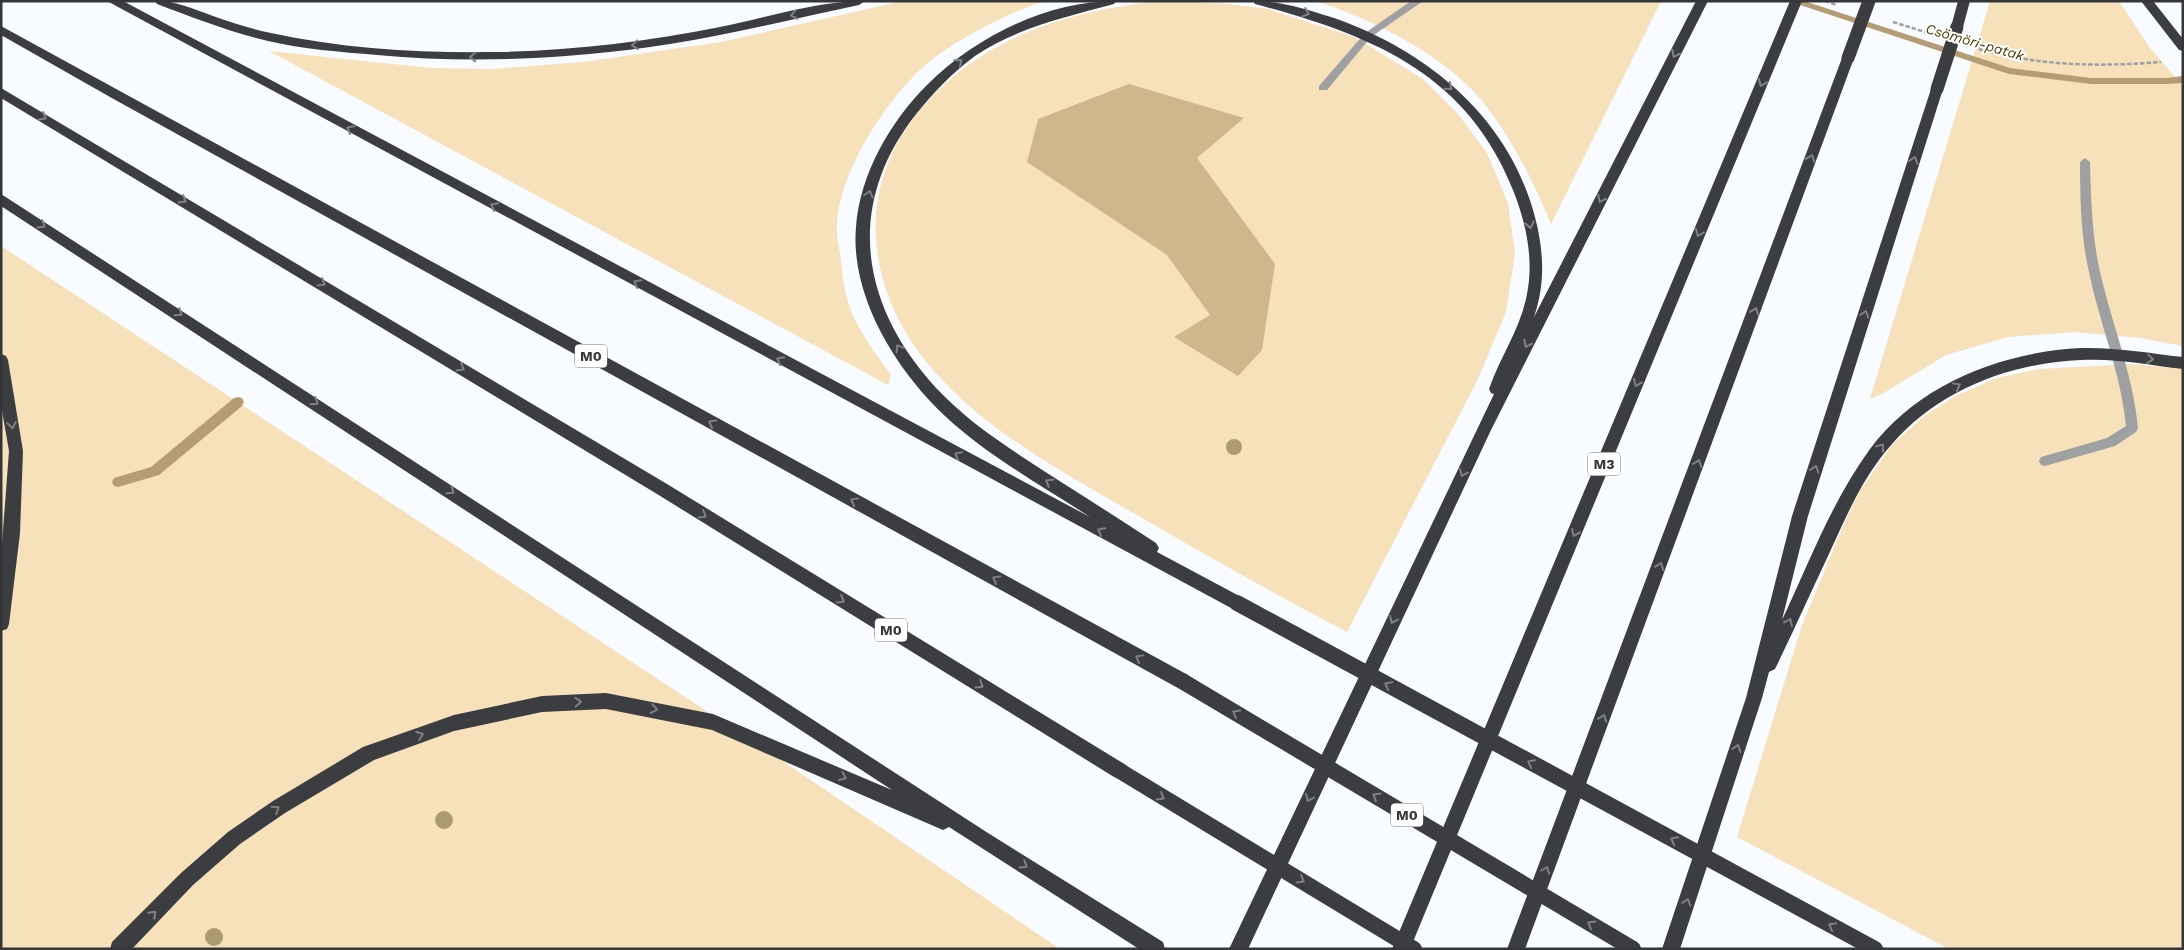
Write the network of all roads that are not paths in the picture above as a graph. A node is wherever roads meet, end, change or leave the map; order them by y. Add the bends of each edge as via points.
1 (113, 1) edge
2 (161, 1) edge
3 (859, 1) edge
4 (1110, 1) edge
5 (1259, 1) edge
6 (1418, 1) edge
7 (1796, 1) edge
8 (1869, 1) edge
9 (1964, 1) edge
10 (2147, 1) edge
11 (1700, 6) edge
12 (1, 30) edge
13 (1368, 36) junction
14 (2182, 46) edge
15 (1323, 88) dead end
16 (1, 92) edge
17 (2085, 162) dead end
18 (1, 198) edge
19 (2117, 355) junction
20 (1, 360) edge
21 (2183, 363) edge
22 (1484, 429) junction
23 (2046, 460) dead end
24 (1237, 603) junction
25 (1, 624) edge
26 (1754, 698) junction
27 (982, 839) junction
28 (119, 949) edge
29 (1156, 949) edge
30 (1238, 949) edge
31 (1401, 949) edge
32 (1414, 949) edge
33 (1516, 949) edge
34 (1633, 949) edge
35 (1672, 949) edge
36 (1875, 949) edge

24 -> 1 highway
3 -> 2 highway via 641,44 482,57 415,56 294,42 257,34
24 -> 4 highway via 976,434 927,387 899,350 875,301 863,255 863,218 882,158 912,107 936,82 966,56 1027,23 1070,9
5 -> 13 highway via 1296,9
6 - 13 lane
7 -> 31 highway, M3
33 -> 8 highway, bridge
26 -> 9 highway, bridge via 1800,516
10 - 14 highway
11 -> 22 highway
34 -> 12 highway, M0, bridge via 1182,681
13 - 15 lane
13 -> 22 highway via 1414,61 1461,97 1495,138 1519,185 1528,213 1535,261 1534,294 1503,366
16 -> 32 highway, M0, bridge via 662,489
17 - 19 lane via 2085,218 2095,275
18 -> 27 highway
19 -> 21 highway
19 - 23 lane via 2130,402 2132,428 2111,442
26 -> 19 highway via 1836,521 1866,467 1887,439 1916,411 1968,380 2007,367 2081,354
20 -> 25 highway via 16,451 12,533
22 -> 30 highway
36 -> 24 highway, bridge
35 -> 26 highway
28 -> 27 highway via 187,879 234,838 369,753 454,723 542,704 606,701 713,722
27 -> 29 highway

